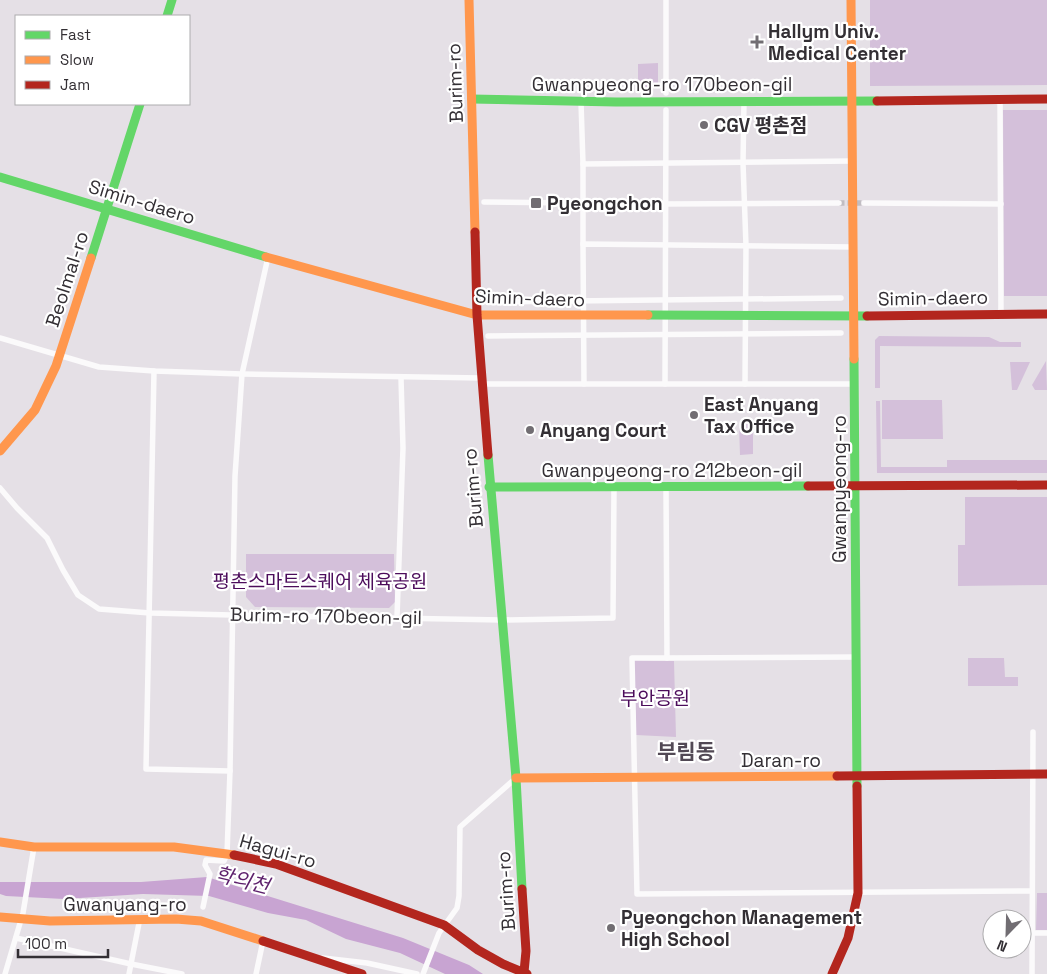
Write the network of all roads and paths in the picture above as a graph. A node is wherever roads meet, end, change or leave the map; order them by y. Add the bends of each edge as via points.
1 (172, 0) edge
2 (469, 0) edge
3 (666, 0) edge
4 (851, 0) edge
5 (167, 15) edge
6 (666, 93) dead end
7 (472, 99) junction
8 (1000, 99) junction
9 (1047, 99) edge
10 (852, 100) junction
11 (744, 101) junction
12 (581, 102) junction
13 (140, 105) edge
14 (666, 110) dead end
15 (851, 161) junction
16 (743, 163) junction
17 (582, 164) junction
18 (665, 164) junction
19 (0, 177) edge
20 (484, 202) dead end
21 (864, 203) tunnel mouth
22 (584, 204) junction
23 (664, 204) junction
24 (746, 204) junction
25 (839, 204) tunnel mouth
26 (1001, 204) junction
27 (106, 208) junction
28 (584, 244) junction
29 (664, 245) junction
30 (746, 246) junction
31 (854, 247) junction
32 (268, 257) junction
33 (840, 298) dead end
34 (746, 299) junction
35 (665, 300) junction
36 (584, 301) junction
37 (487, 302) dead end
38 (1001, 313) junction
39 (1047, 314) edge
40 (477, 315) junction
41 (583, 316) junction
42 (665, 316) junction
43 (746, 316) junction
44 (854, 316) junction
45 (841, 333) dead end
46 (746, 334) junction
47 (665, 335) junction
48 (488, 336) dead end
49 (583, 336) junction
50 (0, 338) edge
51 (59, 356) junction
52 (154, 371) junction
53 (242, 374) junction
54 (402, 378) junction
55 (481, 381) junction
56 (584, 384) junction
57 (665, 384) junction
58 (746, 384) junction
59 (855, 384) junction
60 (0, 451) edge
61 (855, 485) junction
62 (1047, 485) edge
63 (489, 487) junction
64 (666, 487) junction
65 (0, 488) edge
66 (614, 488) junction
67 (150, 613) junction
68 (232, 615) junction
69 (396, 617) junction
70 (502, 620) junction
71 (856, 657) junction
72 (667, 658) junction
73 (1033, 732) dead end
74 (230, 771) junction
75 (1047, 774) edge
76 (858, 776) junction
77 (516, 778) junction
78 (0, 842) edge
79 (33, 851) junction
80 (227, 854) junction
81 (1032, 891) junction
82 (858, 893) junction
83 (203, 905) dead end
84 (1032, 909) edge
85 (0, 917) edge
86 (22, 917) junction
87 (140, 918) junction
88 (442, 929) junction
89 (1032, 933) edge
90 (1047, 933) edge
91 (16, 938) junction
92 (263, 941) junction
93 (313, 958) junction
94 (1032, 959) edge
95 (131, 964) junction
96 (526, 973) edge
97 (5, 974) edge
98 (129, 974) edge
99 (182, 974) edge
100 (256, 974) edge
101 (362, 974) edge
102 (417, 974) edge
103 (423, 974) edge
104 (832, 974) edge
105 (1032, 974) edge

1 - 5 street
2 - 7 street, Burim-ro
3 - 6 street
4 - 10 street, Gwanpyeong-ro
7 - 12 street, Gwanpyeong-ro 170beon-gil
7 - 40 street, Burim-ro
8 - 9 street, Gwanpyeong-ro 170beon-gil
8 - 10 street, Gwanpyeong-ro 170beon-gil
8 - 26 street
10 - 11 street, Gwanpyeong-ro 170beon-gil
10 - 15 street, Gwanpyeong-ro
11 - 12 street, Gwanpyeong-ro 170beon-gil
11 - 16 street
12 - 17 street
13 - 27 street, Beolmal-ro
14 - 18 street
15 - 16 street
15 - 31 street, Gwanpyeong-ro
16 - 18 street
16 - 24 street
17 - 18 street
17 - 22 street
18 - 23 street
19 - 27 street, Simin-daero
20 - 22 street
21 - 26 street
22 - 23 street
22 - 28 street
23 - 24 street
23 - 29 street
24 - 25 street
24 - 30 street
26 - 38 street
27 - 32 street, Simin-daero
27 - 51 street, Beolmal-ro
28 - 29 street
28 - 36 street
29 - 30 street
29 - 35 street
30 - 31 street
30 - 34 street
31 - 44 street, Gwanpyeong-ro
32 - 40 street, Simin-daero
32 - 53 street
33 - 34 street
34 - 35 street
34 - 43 street
35 - 36 street
35 - 42 street
36 - 37 street
36 - 41 street
38 - 39 street, Simin-daero
38 - 44 street, Simin-daero
40 - 41 street, Simin-daero
40 - 55 street, Burim-ro
41 - 42 street, Simin-daero
41 - 49 street
42 - 43 street, Simin-daero
42 - 47 street
43 - 44 street, Simin-daero
43 - 46 street
44 - 59 street, Gwanpyeong-ro
45 - 46 street
46 - 47 street
46 - 58 street
47 - 49 street
47 - 57 street
48 - 49 street
49 - 56 street
50 - 51 street
51 - 52 street via 99,367
51 - 60 street, Beolmal-ro via 39,403
52 - 53 street
52 - 67 street
53 - 54 street
53 - 68 street via 235,476
54 - 55 street
54 - 69 street via 403,448
55 - 56 street
55 - 63 street, Burim-ro
56 - 57 street
57 - 58 street
58 - 59 street
59 - 61 street, Gwanpyeong-ro
61 - 62 street, Gwanpyeong-ro 212beon-gil
61 - 64 street, Gwanpyeong-ro 212beon-gil
61 - 71 street, Gwanpyeong-ro
63 - 66 street, Gwanpyeong-ro 212beon-gil
63 - 70 street, Burim-ro
64 - 66 street, Gwanpyeong-ro 212beon-gil
64 - 72 street
65 - 67 street, Burim-ro 170beon-gil via 47,538 78,594 99,609
66 - 70 street, Burim-ro 170beon-gil via 613,618
67 - 68 street, Burim-ro 170beon-gil
67 - 74 street via 146,769
68 - 69 street, Burim-ro 170beon-gil
68 - 74 street
69 - 70 street, Burim-ro 170beon-gil
70 - 77 street, Burim-ro
71 - 72 street
71 - 76 street, Gwanpyeong-ro
72 - 82 street via 632,658 637,894
73 - 81 street
74 - 80 street
75 - 76 street, Daran-ro
76 - 77 street, Daran-ro
76 - 82 street, Gwanpyeong-ro
77 - 88 street via 460,827 457,908
77 - 96 street, Burim-ro
78 - 79 street, Hagui-ro
79 - 80 street, Hagui-ro via 174,846
79 - 86 street
80 - 83 street via 224,861 206,860 210,874
80 - 88 street, Hagui-ro via 276,864
81 - 82 street
81 - 84 street
82 - 104 street, Gwanpyeong-ro via 848,938
85 - 86 street, Gwanyang-ro
86 - 87 street, Gwanyang-ro
86 - 91 street
87 - 92 street, Gwanyang-ro via 201,921
87 - 95 street
88 - 96 street, Hagui-ro via 503,964
88 - 103 street
89 - 90 street
91 - 95 street
91 - 97 street
92 - 93 street, Gwanyang-ro
92 - 100 street
93 - 101 street, Gwanyang-ro
93 - 102 street via 367,963
94 - 105 street
95 - 98 street
95 - 99 street

